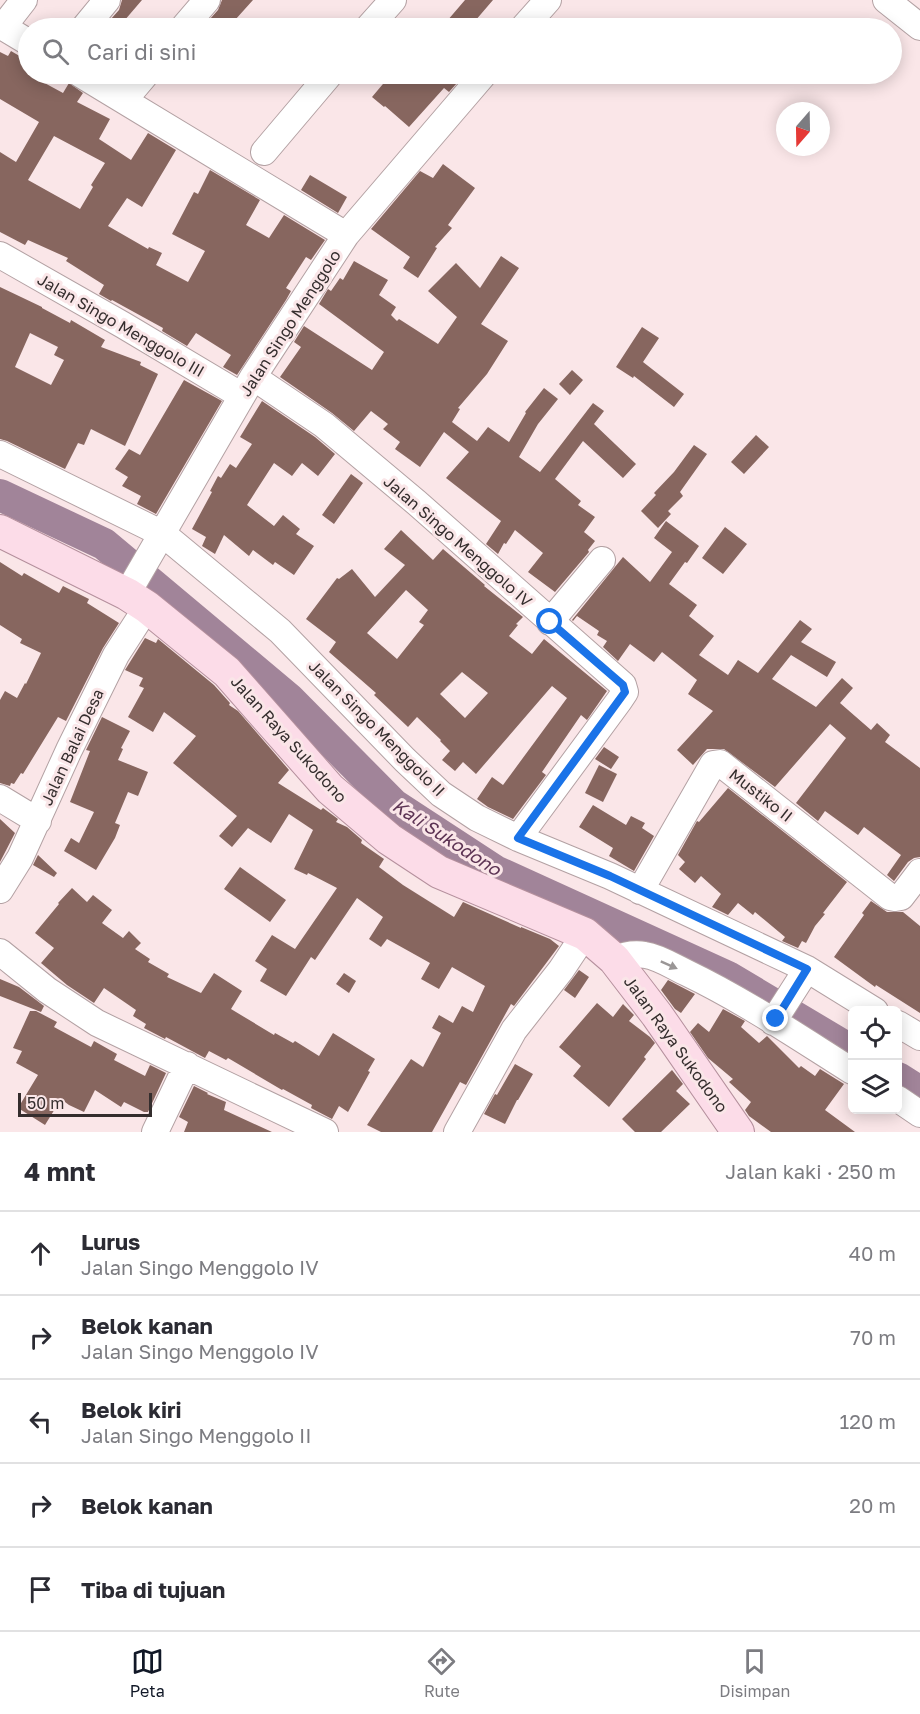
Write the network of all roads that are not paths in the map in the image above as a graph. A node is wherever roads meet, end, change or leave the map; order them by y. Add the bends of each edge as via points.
1 (24, 0) edge
2 (107, 0) edge
3 (207, 0) edge
4 (393, 0) edge
5 (548, 0) edge
6 (886, 0) edge
7 (92, 18) edge
8 (192, 18) edge
9 (377, 18) edge
10 (532, 18) edge
11 (1, 26) edge
12 (920, 27) edge
13 (18, 36) edge
14 (97, 84) edge
15 (138, 84) edge
16 (322, 84) edge
17 (475, 84) edge
18 (124, 100) junction
19 (264, 152) dead end
20 (346, 236) junction
21 (0, 255) edge
22 (248, 387) junction
23 (0, 454) edge
24 (0, 531) edge
25 (160, 540) junction
26 (602, 560) dead end
27 (135, 596) junction
28 (550, 622) junction
29 (0, 798) edge
30 (38, 821) junction
31 (518, 838) junction
32 (920, 872) edge
33 (0, 890) edge
34 (640, 891) junction
35 (585, 934) junction
36 (0, 952) edge
37 (614, 959) junction
38 (806, 972) junction
39 (866, 1006) edge
40 (774, 1020) junction
41 (902, 1027) edge
42 (920, 1038) edge
43 (187, 1065) junction
44 (848, 1068) edge
45 (902, 1103) edge
46 (920, 1114) edge
47 (155, 1132) edge
48 (325, 1132) edge
49 (457, 1132) edge
50 (738, 1132) edge

1 - 11 street
2 - 7 street
3 - 8 street
4 - 9 street
5 - 10 street
6 - 12 street
11 - 13 street
14 - 18 street
15 - 18 street
16 - 19 street
17 - 20 street, Jalan Singo Menggolo
18 - 20 street
20 - 22 street, Jalan Singo Menggolo
21 - 22 street, Jalan Singo Menggolo III via 123,325
22 - 25 street, Jalan Singo Menggolo
22 - 28 street, Jalan Singo Menggolo IV via 324,425
23 - 25 street, Jalan Singo Menggolo II
24 - 27 main road, Jalan Raya Sukodono
25 - 27 street, Jalan Singo Menggolo
25 - 31 street, Jalan Singo Menggolo II via 280,631 441,794
26 - 28 street
27 - 30 street, Jalan Balai Desa via 116,655
27 - 35 main road, Jalan Raya Sukodono via 227,672 330,789 389,839 439,872
28 - 31 street, Jalan Singo Menggolo IV via 623,685 625,692
29 - 30 street
30 - 33 street, Jalan Balai Desa
31 - 34 street, Jalan Singo Menggolo II
32 - 34 street, Mustiko II via 902,897 890,897 716,762
34 - 38 street, Jalan Singo Menggolo II
35 - 37 main road, Jalan Raya Sukodono
35 - 49 street via 514,1030
36 - 43 street via 97,1023
37 -> 40 street via 626,954 646,955
37 - 50 main road, Jalan Raya Sukodono
38 - 39 street, Jalan Singo Menggolo II
38 - 40 street
40 - 44 street
41 - 42 street
43 - 47 street
43 - 48 street
45 - 46 street

